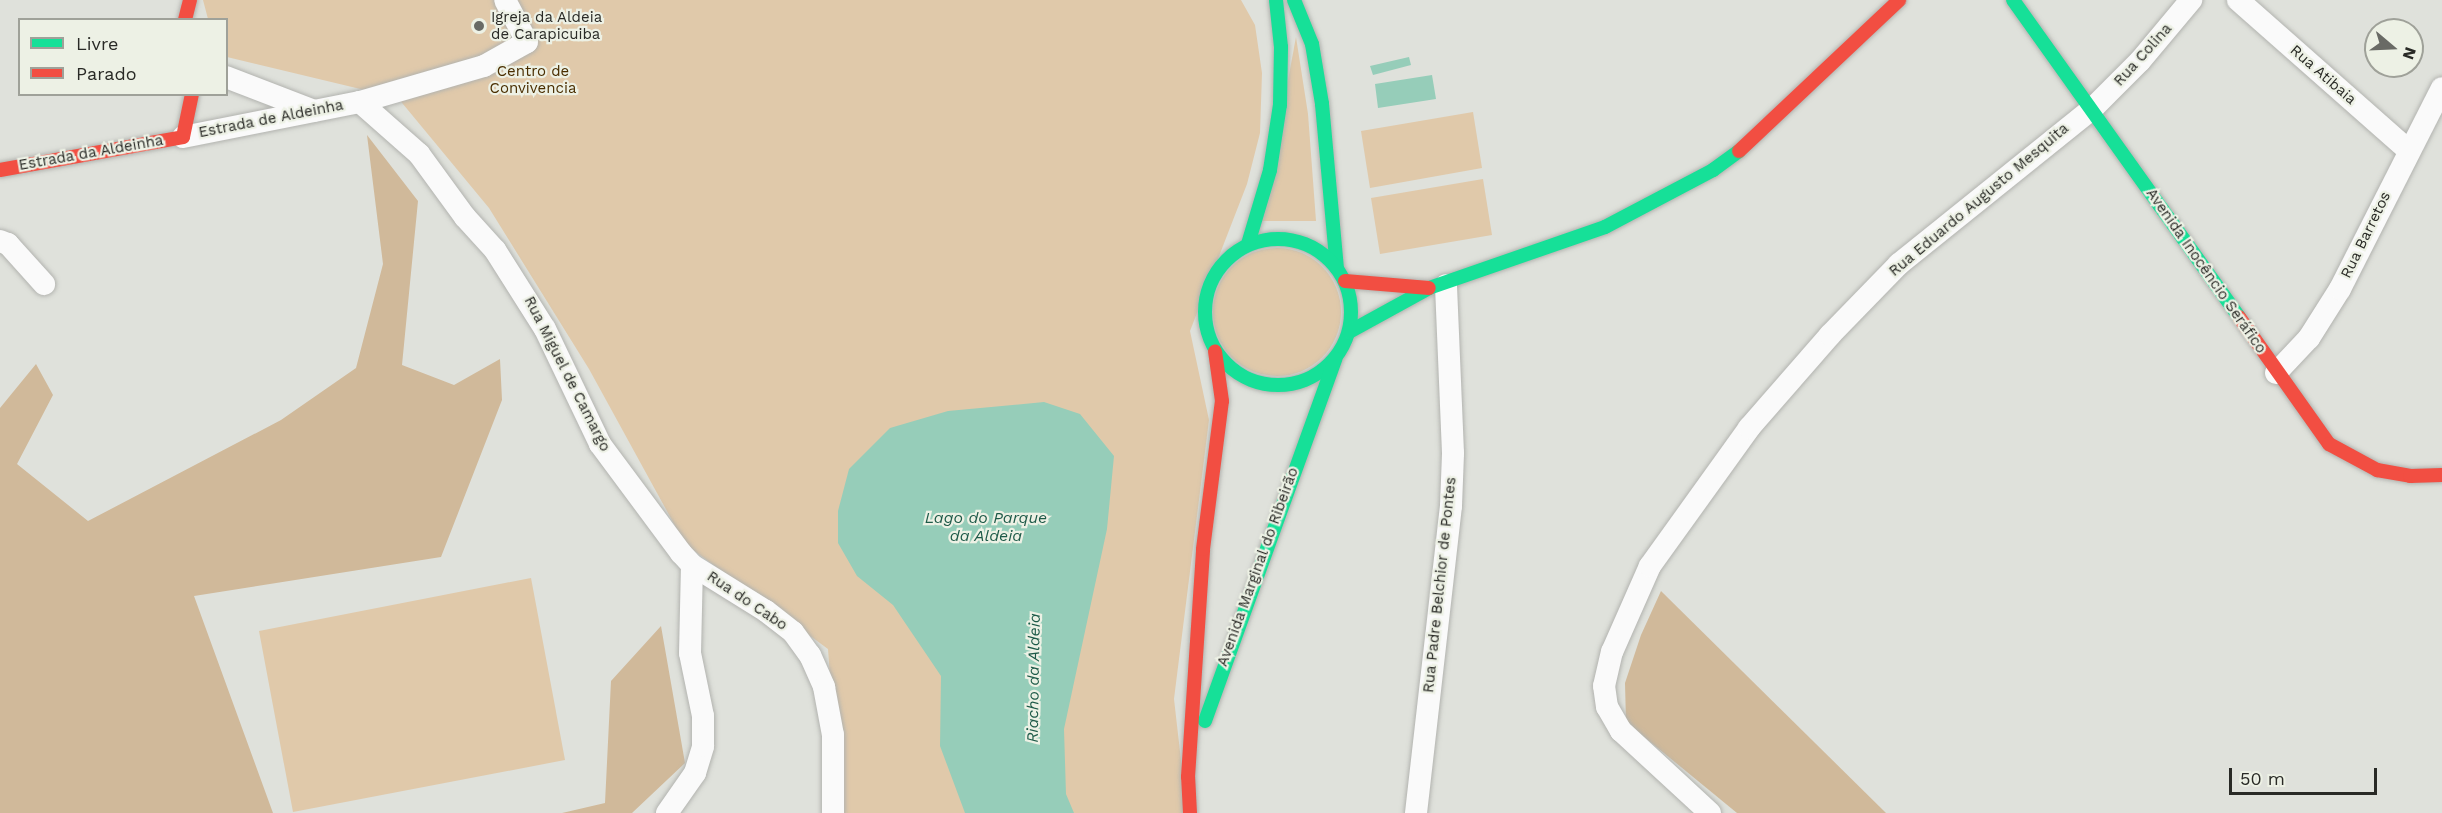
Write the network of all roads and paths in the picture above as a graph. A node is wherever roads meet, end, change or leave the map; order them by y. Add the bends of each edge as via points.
1 (505, 0) edge
2 (1276, 0) edge
3 (1294, 0) edge
4 (1899, 0) edge
5 (2013, 0) edge
6 (2191, 0) edge
7 (2238, 0) edge
8 (228, 78) edge
9 (2442, 88) edge
10 (192, 96) edge
11 (360, 102) junction
12 (2093, 108) junction
13 (314, 111) junction
14 (183, 137) junction
15 (2408, 150) junction
16 (0, 170) edge
17 (0, 241) edge
18 (1248, 244) junction
19 (1337, 268) junction
20 (1345, 281) junction
21 (44, 284) dead end
22 (1438, 286) junction
23 (1349, 332) junction
24 (1215, 351) junction
25 (1335, 359) junction
26 (2276, 373) junction
27 (2441, 477) edge
28 (692, 565) junction
29 (1188, 777) junction
30 (667, 813) edge
31 (832, 813) edge
32 (1190, 813) edge
33 (1416, 813) edge
34 (1710, 813) edge

1 - 11 street, Estrada de Aldeinha via 527,42 457,75
2 - 18 main road via 1281,47 1280,105 1270,170
3 - 19 main road, Avenida Marginal do Ribeirão via 1312,44 1322,104
4 - 22 main road via 1754,141 1713,170 1605,227
5 - 12 main road, Avenida Inocêncio Seráfico
6 - 12 street, Rua Colina via 2140,61
7 - 15 street, Rua Atibaia
8 - 13 street
9 - 15 street, Rua Barretos
10 - 14 main road
11 - 13 street, Estrada de Aldeinha
11 - 28 street, Rua Miguel de Camargo via 419,154 465,217 495,250 545,329 600,444
12 - 26 main road, Avenida Inocêncio Seráfico
12 - 34 street, Rua Eduardo Augusto Mesquita via 1899,264 1830,335 1749,428 1650,566 1612,652 1604,686 1607,707 1621,731
13 - 14 street, Estrada de Aldeinha
14 - 16 main road, Estrada da Aldeinha
15 - 26 street, Rua Barretos via 2340,289 2309,338
17 - 21 street via 8,244
18 - 19 main road, Avenida Marginal do Ribeirão via 1287,238 1306,243
18 - 24 main road, Avenida Marginal do Ribeirão via 1218,268 1209,284 1204,307 1206,330
19 - 20 main road, Avenida Marginal do Ribeirão
20 - 22 main road
20 - 23 main road, Avenida Marginal do Ribeirão via 1351,306
22 - 23 main road
22 - 33 street, Rua Padre Belchior de Pontes via 1453,453 1451,506
23 - 25 main road, Avenida Marginal do Ribeirão
24 - 25 main road, Avenida Marginal do Ribeirão via 1230,369 1250,381 1273,386 1307,379
24 - 29 main road, Avenida Marginal do Ribeirão via 1222,402 1203,549
25 - 29 main road, Avenida Marginal do Ribeirão via 1220,669
26 - 27 main road, Avenida Inocêncio Seráfico via 2329,444 2348,457 2378,470
28 - 30 street via 690,653 704,716 703,746 695,773
28 - 31 street, Rua do Cabo via 766,611 793,632 810,655 824,687 832,735
29 - 32 main road, Avenida Marginal do Ribeirão

